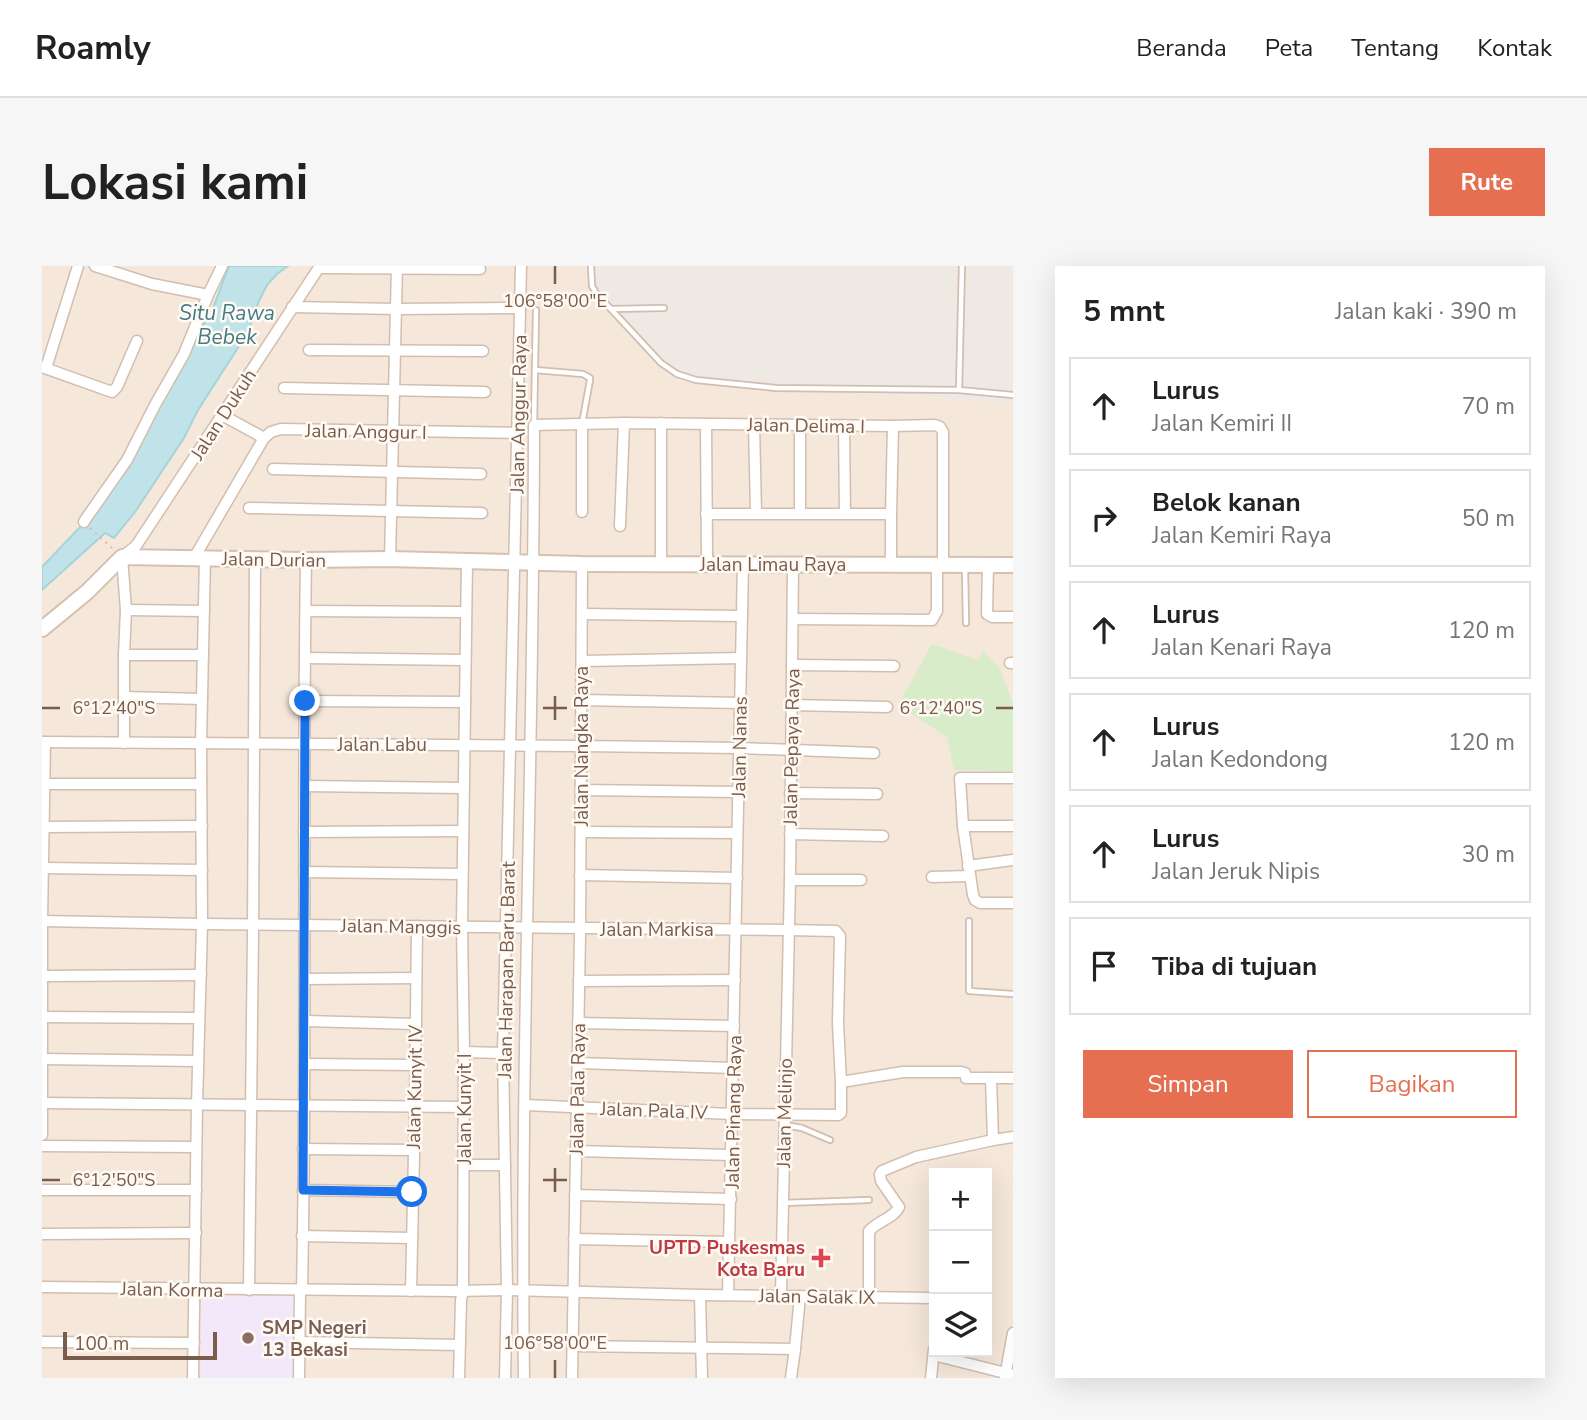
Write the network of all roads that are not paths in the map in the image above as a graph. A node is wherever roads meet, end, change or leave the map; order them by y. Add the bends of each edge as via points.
1 (79, 266) edge
2 (95, 266) edge
3 (131, 266) edge
4 (222, 266) edge
5 (521, 266) edge
6 (591, 266) edge
7 (962, 266) edge
8 (319, 267) edge
9 (397, 267) edge
10 (481, 269) dead end
11 (127, 277) junction
12 (208, 295) junction
13 (292, 307) junction
14 (520, 308) junction
15 (664, 308) dead end
16 (396, 309) junction
17 (610, 309) junction
18 (536, 310) dead end
19 (137, 341) dead end
20 (309, 350) dead end
21 (395, 350) junction
22 (483, 351) dead end
23 (44, 367) edge
24 (535, 370) junction
25 (284, 388) dead end
26 (394, 390) junction
27 (959, 390) junction
28 (485, 392) dead end
29 (1013, 395) edge
30 (222, 415) junction
31 (624, 423) junction
32 (661, 423) junction
33 (582, 424) junction
34 (706, 424) junction
35 (534, 425) junction
36 (754, 425) junction
37 (800, 425) junction
38 (844, 425) junction
39 (893, 426) junction
40 (393, 432) junction
41 (518, 433) junction
42 (264, 438) junction
43 (273, 469) dead end
44 (392, 472) junction
45 (481, 474) dead end
46 (249, 508) dead end
47 (391, 511) junction
48 (582, 512) dead end
49 (482, 513) dead end
50 (756, 513) junction
51 (800, 513) junction
52 (845, 513) junction
53 (706, 514) junction
54 (891, 514) junction
55 (85, 523) road end
56 (620, 526) dead end
57 (122, 557) junction
58 (199, 558) junction
59 (390, 559) junction
60 (255, 560) junction
61 (306, 560) junction
62 (467, 561) junction
63 (515, 563) junction
64 (534, 563) junction
65 (582, 564) junction
66 (661, 564) junction
67 (708, 564) junction
68 (743, 564) junction
69 (793, 564) junction
70 (891, 565) junction
71 (940, 565) junction
72 (965, 565) junction
73 (989, 565) junction
74 (1013, 565) edge
75 (127, 610) junction
76 (204, 611) junction
77 (306, 611) junction
78 (466, 612) junction
79 (582, 614) junction
80 (742, 616) junction
81 (1013, 617) edge
82 (793, 619) junction
83 (966, 623) dead end
84 (42, 629) edge
85 (124, 655) junction
86 (203, 655) junction
87 (306, 658) junction
88 (741, 658) junction
89 (465, 660) junction
90 (582, 661) junction
91 (792, 665) junction
92 (894, 666) dead end
93 (124, 698) junction
94 (202, 699) junction
95 (581, 700) junction
96 (305, 701) junction
97 (465, 702) junction
98 (740, 703) junction
99 (791, 705) junction
100 (887, 707) dead end
101 (44, 742) edge
102 (124, 743) junction
103 (201, 743) junction
104 (253, 743) junction
105 (305, 744) junction
106 (463, 744) junction
107 (510, 745) junction
108 (531, 745) junction
109 (581, 746) junction
110 (740, 748) junction
111 (791, 751) junction
112 (874, 753) dead end
113 (1013, 778) edge
114 (45, 784) junction
115 (201, 784) junction
116 (305, 786) junction
117 (463, 788) junction
118 (581, 790) junction
119 (739, 792) junction
120 (790, 793) junction
121 (877, 794) dead end
122 (202, 825) junction
123 (963, 826) junction
124 (1013, 826) edge
125 (44, 827) edge
126 (463, 831) junction
127 (304, 832) junction
128 (580, 832) junction
129 (737, 833) junction
130 (790, 834) junction
131 (883, 836) dead end
132 (1013, 860) edge
133 (43, 868) edge
134 (202, 870) junction
135 (969, 871) junction
136 (304, 872) junction
137 (462, 874) junction
138 (580, 875) junction
139 (932, 877) dead end
140 (737, 878) junction
141 (790, 880) junction
142 (861, 880) dead end
143 (1013, 902) edge
144 (42, 921) edge
145 (970, 921) dead end
146 (202, 924) junction
147 (253, 924) junction
148 (305, 925) junction
149 (417, 926) junction
150 (462, 926) junction
151 (507, 927) junction
152 (526, 928) junction
153 (580, 928) junction
154 (736, 929) junction
155 (788, 930) junction
156 (201, 975) junction
157 (43, 976) edge
158 (416, 978) junction
159 (305, 979) junction
160 (735, 980) junction
161 (579, 981) junction
162 (1013, 994) edge
163 (43, 1017) edge
164 (199, 1018) junction
165 (304, 1021) junction
166 (578, 1023) junction
167 (416, 1024) junction
168 (734, 1026) junction
169 (464, 1052) junction
170 (503, 1053) junction
171 (42, 1059) edge
172 (198, 1060) junction
173 (578, 1063) junction
174 (304, 1064) junction
175 (415, 1065) junction
176 (733, 1068) junction
177 (991, 1078) junction
178 (1013, 1078) edge
179 (841, 1082) junction
180 (42, 1103) edge
181 (197, 1105) junction
182 (525, 1105) junction
183 (252, 1106) junction
184 (304, 1107) junction
185 (464, 1107) junction
186 (577, 1107) junction
187 (415, 1108) junction
188 (732, 1114) junction
189 (784, 1119) junction
190 (42, 1135) edge
191 (1013, 1137) edge
192 (830, 1140) dead end
193 (993, 1140) junction
194 (42, 1146) edge
195 (197, 1147) junction
196 (303, 1149) junction
197 (413, 1150) junction
198 (576, 1151) junction
199 (730, 1155) junction
200 (464, 1165) junction
201 (505, 1166) junction
202 (42, 1190) edge
203 (196, 1190) junction
204 (303, 1190) junction
205 (412, 1192) junction
206 (575, 1195) junction
207 (731, 1199) junction
208 (869, 1200) dead end
209 (783, 1203) junction
210 (196, 1233) junction
211 (42, 1234) edge
212 (302, 1236) junction
213 (412, 1238) junction
214 (574, 1239) junction
215 (729, 1242) junction
216 (42, 1287) edge
217 (195, 1290) junction
218 (249, 1290) junction
219 (301, 1290) junction
220 (507, 1290) junction
221 (411, 1291) junction
222 (463, 1291) junction
223 (523, 1291) junction
224 (573, 1292) junction
225 (700, 1295) junction
226 (728, 1295) junction
227 (780, 1296) junction
228 (800, 1296) junction
229 (869, 1297) junction
230 (929, 1298) edge
231 (1013, 1333) edge
232 (42, 1342) edge
233 (300, 1342) junction
234 (194, 1343) junction
235 (459, 1345) junction
236 (573, 1346) junction
237 (701, 1348) junction
238 (795, 1349) junction
239 (933, 1357) edge
240 (950, 1357) edge
241 (1008, 1375) edge
242 (193, 1378) edge
243 (299, 1378) edge
244 (459, 1378) edge
245 (505, 1378) edge
246 (524, 1378) edge
247 (572, 1378) edge
248 (702, 1378) edge
249 (791, 1378) edge
250 (931, 1378) edge

1 - 23 street
2 - 11 street
3 - 11 street
4 - 12 street
5 - 14 street, Jalan Anggur Raya
6 - 17 lane via 592,286
7 - 27 lane
8 - 9 street
8 - 13 street, Jalan Dukuh
9 - 10 street
9 - 16 street
11 - 12 street
12 - 55 street via 184,354 127,460
13 - 16 street
13 - 30 street, Jalan Dukuh
14 - 16 street
14 - 41 street, Jalan Anggur Raya
15 - 17 lane
16 - 21 street
17 - 27 lane via 661,363 696,380 776,388
18 - 24 lane
19 - 23 street via 116,390 110,392
20 - 21 street
21 - 22 street
21 - 26 street
24 - 33 lane via 590,378
24 - 35 lane
25 - 26 street
26 - 28 street
26 - 40 street
27 - 29 lane
30 - 42 street
30 - 57 street, Jalan Dukuh via 136,546
31 - 32 street, Jalan Delima I
31 - 33 street, Jalan Delima I
31 - 56 street
32 - 34 street, Jalan Delima I
32 - 66 street
33 - 35 street, Jalan Delima I
33 - 48 street
34 - 36 street, Jalan Delima I
34 - 53 street
35 - 64 street
36 - 37 street, Jalan Delima I
36 - 50 street
37 - 38 street, Jalan Delima I
37 - 51 street
38 - 39 street, Jalan Delima I
38 - 52 street
39 - 54 street
39 - 71 street, Jalan Delima I via 935,425 943,432
40 - 41 street, Jalan Anggur I
40 - 42 street, Jalan Anggur I via 281,429
40 - 44 street
41 - 63 street, Jalan Anggur Raya
42 - 58 street
43 - 44 street
44 - 45 street
44 - 47 street
46 - 47 street
47 - 49 street
47 - 59 street
50 - 51 street
50 - 53 street
51 - 52 street
52 - 54 street
53 - 67 street
54 - 70 street
57 - 58 street, Jalan Durian
57 - 75 street
57 - 84 street
58 - 60 street, Jalan Durian
58 - 76 street
59 - 61 street, Jalan Durian
59 - 62 street, Jalan Durian
60 - 61 street, Jalan Durian
60 - 104 street
61 - 77 street
62 - 63 street, Jalan Durian
62 - 78 street, Jalan Kunyit I
63 - 64 street, Jalan Durian
63 - 107 street, Jalan Harapan Baru Barat
64 - 65 street, Jalan Limau Raya
64 - 108 street
65 - 66 street, Jalan Limau Raya
65 - 79 street, Jalan Nangka Raya
66 - 67 street, Jalan Limau Raya
67 - 68 street, Jalan Limau Raya
68 - 69 street, Jalan Limau Raya
68 - 80 street, Jalan Nanas
69 - 70 street, Jalan Limau Raya
69 - 82 street, Jalan Pepaya Raya
70 - 71 street, Jalan Limau Raya
71 - 72 street, Jalan Limau Raya
71 - 82 street, Jalan Delima I via 937,611 932,620
72 - 73 street, Jalan Limau Raya
72 - 83 lane
73 - 74 street, Jalan Limau Raya
73 - 81 street via 987,614
75 - 76 street
75 - 85 street
76 - 86 street
77 - 78 street
77 - 87 street
78 - 89 street, Jalan Kunyit I
79 - 80 street
79 - 90 street, Jalan Nangka Raya
80 - 88 street, Jalan Nanas
82 - 91 street, Jalan Pepaya Raya
85 - 86 street
85 - 93 street
86 - 94 street
87 - 89 street
87 - 96 street
88 - 90 street
88 - 98 street, Jalan Nanas
89 - 97 street, Jalan Kunyit I
90 - 95 street, Jalan Nangka Raya
91 - 92 street
91 - 99 street, Jalan Pepaya Raya
93 - 94 street
93 - 102 street
94 - 103 street
95 - 98 street
95 - 109 street, Jalan Nangka Raya
96 - 97 street
96 - 105 street
97 - 106 street, Jalan Kunyit I
98 - 110 street, Jalan Nanas
99 - 100 street
99 - 111 street, Jalan Pepaya Raya
101 - 102 street, Jalan Labu
101 - 114 street
102 - 103 street, Jalan Labu
103 - 104 street, Jalan Labu
103 - 115 street
104 - 105 street, Jalan Labu
104 - 147 street
105 - 106 street, Jalan Labu
105 - 116 street
106 - 107 street, Jalan Labu
106 - 117 street, Jalan Kunyit I
107 - 108 street, Jalan Labu
107 - 151 street, Jalan Harapan Baru Barat
108 - 109 street, Jalan Labu
108 - 152 street
109 - 110 street, Jalan Labu
109 - 118 street, Jalan Nangka Raya
110 - 111 street, Jalan Labu
110 - 119 street, Jalan Nanas
111 - 112 street, Jalan Labu
111 - 120 street, Jalan Pepaya Raya
113 - 123 street via 960,778
114 - 115 street
114 - 125 street
115 - 122 street
116 - 117 street
116 - 127 street
117 - 126 street, Jalan Kunyit I
118 - 119 street
118 - 128 street, Jalan Nangka Raya
119 - 129 street, Jalan Nanas
120 - 121 street
120 - 130 street, Jalan Pepaya Raya
122 - 125 street
122 - 134 street
123 - 124 street
123 - 135 street
125 - 133 street
126 - 127 street
126 - 137 street, Jalan Kunyit I
127 - 136 street
128 - 129 street
128 - 138 street, Jalan Nangka Raya
129 - 140 street, Jalan Nanas
130 - 131 street
130 - 141 street, Jalan Pepaya Raya
132 - 135 street
133 - 134 street
133 - 144 street
134 - 146 street
135 - 139 street
135 - 143 street via 975,900
136 - 137 street
136 - 148 street
137 - 150 street, Jalan Kunyit I
138 - 140 street
138 - 153 street, Jalan Nangka Raya
140 - 154 street, Jalan Nanas
141 - 142 street
141 - 155 street, Jalan Pepaya Raya
144 - 146 street, Jalan Manggis
144 - 157 street
145 - 162 lane via 970,991
146 - 147 street, Jalan Manggis
146 - 156 street
147 - 148 street, Jalan Manggis
147 - 183 street
148 - 149 street, Jalan Manggis
148 - 159 street
149 - 150 street, Jalan Manggis
149 - 158 street, Jalan Kunyit IV
150 - 151 street, Jalan Manggis
150 - 169 street, Jalan Kunyit I
151 - 152 street, Jalan Manggis
151 - 170 street, Jalan Harapan Baru Barat
152 - 153 street, Jalan Markisa
152 - 182 street
153 - 154 street, Jalan Markisa
153 - 161 street, Jalan Pala Raya
154 - 155 street, Jalan Markisa
154 - 160 street, Jalan Pinang Raya
155 - 179 street, Jalan Markisa via 839,933
155 - 189 street, Jalan Melinjo
156 - 157 street
156 - 164 street
157 - 163 street
158 - 159 street
158 - 167 street, Jalan Kunyit IV
159 - 165 street
160 - 161 street
160 - 168 street, Jalan Pinang Raya
161 - 166 street, Jalan Pala Raya
163 - 164 street
163 - 171 street
164 - 172 street
165 - 167 street
165 - 174 street
166 - 168 street
166 - 173 street, Jalan Pala Raya
167 - 175 street, Jalan Kunyit IV
168 - 176 street, Jalan Pinang Raya
169 - 170 street
169 - 185 street, Jalan Kunyit I
170 - 201 street, Jalan Harapan Baru Barat
171 - 172 street
171 - 180 street
172 - 181 street
173 - 176 street
173 - 186 street, Jalan Pala Raya
174 - 175 street
174 - 184 street
175 - 187 street, Jalan Kunyit IV
176 - 188 street, Jalan Pinang Raya
177 - 178 street
177 - 179 street via 966,1078 961,1072 903,1072
177 - 193 street
179 - 189 street, Jalan Pala IV via 838,1115
180 - 181 street
180 - 190 street
181 - 183 street
181 - 195 street
182 - 186 street, Jalan Pala IV
182 - 223 street
183 - 184 street
183 - 218 street
184 - 187 street
184 - 196 street
185 - 187 street
185 - 200 street, Jalan Kunyit I
186 - 188 street, Jalan Pala IV
186 - 198 street, Jalan Pala Raya
187 - 197 street, Jalan Kunyit IV
188 - 189 street, Jalan Pala IV
188 - 199 street, Jalan Pinang Raya
189 - 192 lane
189 - 209 street, Jalan Melinjo
191 - 193 street
193 - 229 street via 916,1157 880,1174 900,1207 869,1231
194 - 195 street
195 - 203 street
196 - 197 street
196 - 204 street
197 - 205 street, Jalan Kunyit IV
198 - 199 street
198 - 206 street, Jalan Pala Raya
199 - 207 street, Jalan Pinang Raya
200 - 201 street
200 - 222 street, Jalan Kunyit I
201 - 220 street, Jalan Harapan Baru Barat
202 - 203 street
203 - 210 street
204 - 205 street
204 - 212 street
205 - 213 street, Jalan Kunyit IV
206 - 207 street
206 - 214 street, Jalan Pala Raya
207 - 215 street, Jalan Pinang Raya
208 - 209 lane
209 - 227 street, Jalan Melinjo
210 - 211 street
210 - 217 street
212 - 213 street
212 - 219 street
213 - 221 street, Jalan Kunyit IV
214 - 215 street
214 - 224 street, Jalan Pala Raya
215 - 226 street, Jalan Pinang Raya
216 - 217 street, Jalan Korma
217 - 218 street, Jalan Korma
217 - 234 street
218 - 219 street, Jalan Korma
219 - 221 street, Jalan Korma
219 - 233 street
220 - 222 street, Jalan Korma
220 - 223 street, Jalan Salak IX
220 - 245 street, Jalan Harapan Baru Barat
221 - 222 street, Jalan Korma
222 - 235 street, Jalan Kunyit I
223 - 224 street, Jalan Salak IX
223 - 246 street
224 - 225 street, Jalan Salak IX
224 - 236 street, Jalan Pala Raya
225 - 226 street, Jalan Salak IX
225 - 237 street
226 - 227 street, Jalan Salak IX
227 - 228 street, Jalan Salak IX
228 - 229 street, Jalan Salak IX
228 - 238 street
229 - 230 street, Jalan Salak IX
231 - 241 street
232 - 234 street
233 - 235 street
233 - 243 street
234 - 242 street
235 - 244 street, Jalan Kunyit I
236 - 237 street
236 - 247 street, Jalan Pala Raya
237 - 238 street
237 - 248 street
238 - 249 street
239 - 250 street
240 - 241 street

